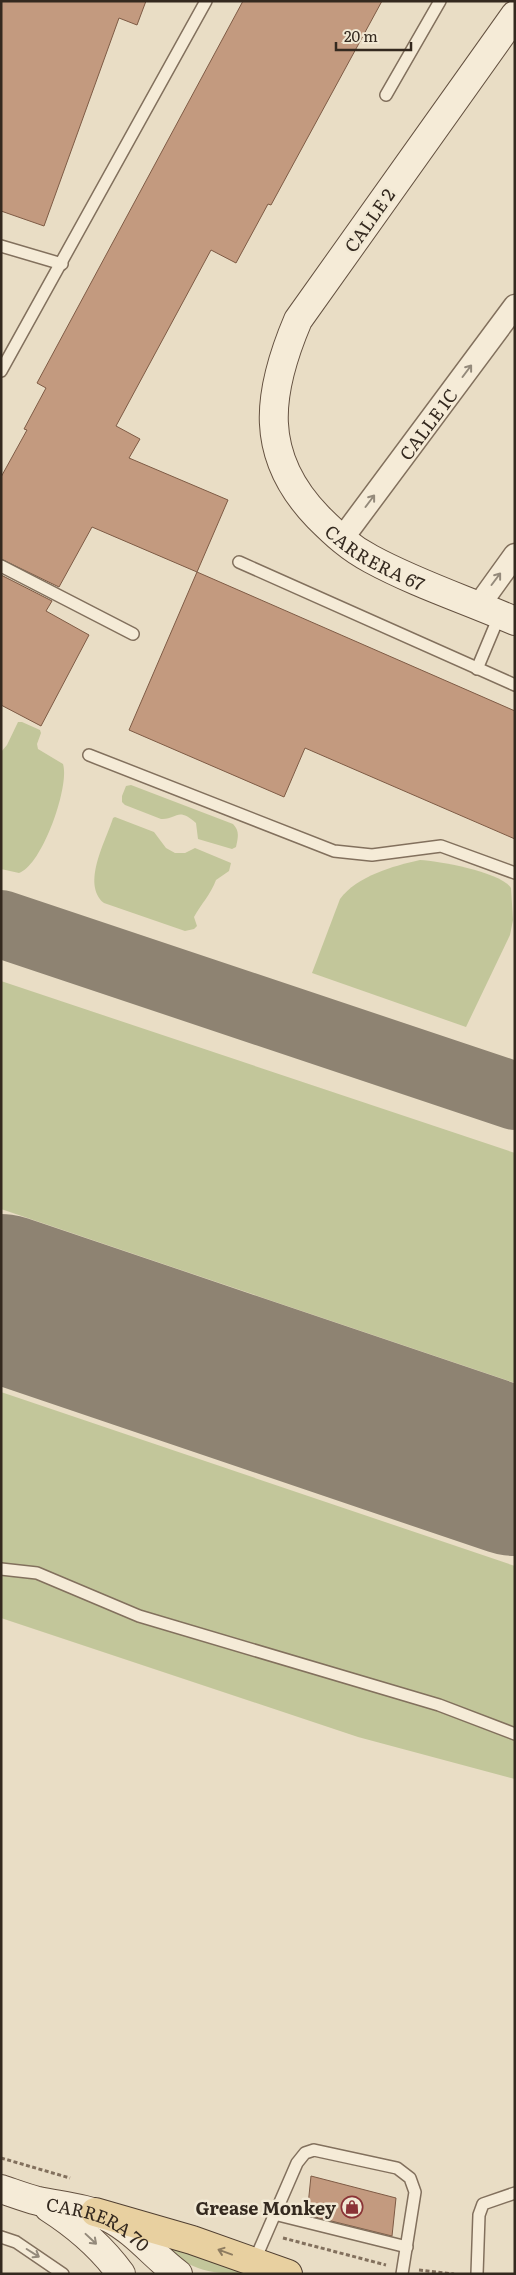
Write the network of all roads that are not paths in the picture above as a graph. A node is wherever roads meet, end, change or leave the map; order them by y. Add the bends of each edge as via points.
1 (206, 1) edge
2 (440, 1) edge
3 (511, 30) edge
4 (386, 95) dead end
5 (1, 246) edge
6 (62, 264) junction
7 (515, 306) edge
8 (1, 371) edge
9 (276, 445) joint
10 (341, 540) junction
11 (515, 555) edge
12 (239, 562) dead end
13 (1, 566) edge
14 (498, 614) edge
15 (133, 634) dead end
16 (477, 669) junction
17 (515, 685) edge
18 (89, 755) dead end
19 (515, 873) edge
20 (1, 1569) edge
21 (515, 1734) edge
22 (1, 2189) edge
23 (515, 2193) edge
24 (37, 2200) junction
25 (95, 2212) junction
26 (274, 2214) junction
27 (1, 2236) edge
28 (407, 2246) junction
29 (254, 2262) junction
30 (403, 2271) edge
31 (63, 2274) edge
32 (121, 2274) edge
33 (178, 2274) edge
34 (288, 2274) edge
35 (477, 2274) edge

1 - 6 lane
2 - 4 lane
3 - 9 street, CALLE 2 via 298,320 284,353 277,382
5 - 6 lane
6 - 8 lane
10 -> 7 street, CALLE 1C
9 - 10 street, CARRERA 67 via 285,470 304,502
10 - 14 street, CARRERA 67 via 402,574
14 -> 11 street
12 - 16 lane
13 - 15 lane
14 - 16 lane
16 - 17 lane
18 - 19 lane via 334,852 372,855 441,846
20 - 21 lane via 36,1573 139,1616 439,1705
22 - 24 street, CARRERA 70
23 - 35 lane via 484,2204 478,2215
24 - 25 street, CARRERA 70
24 -> 32 street, CARRERA 70 via 78,2227
29 -> 25 main road
25 - 33 street, CARRERA 70 via 124,2228
26 - 28 lane
26 - 28 lane via 297,2163 305,2153 314,2150 397,2168 410,2178 416,2192
26 - 29 lane
27 -> 31 lane via 16,2242
28 - 30 lane
29 - 34 main road

